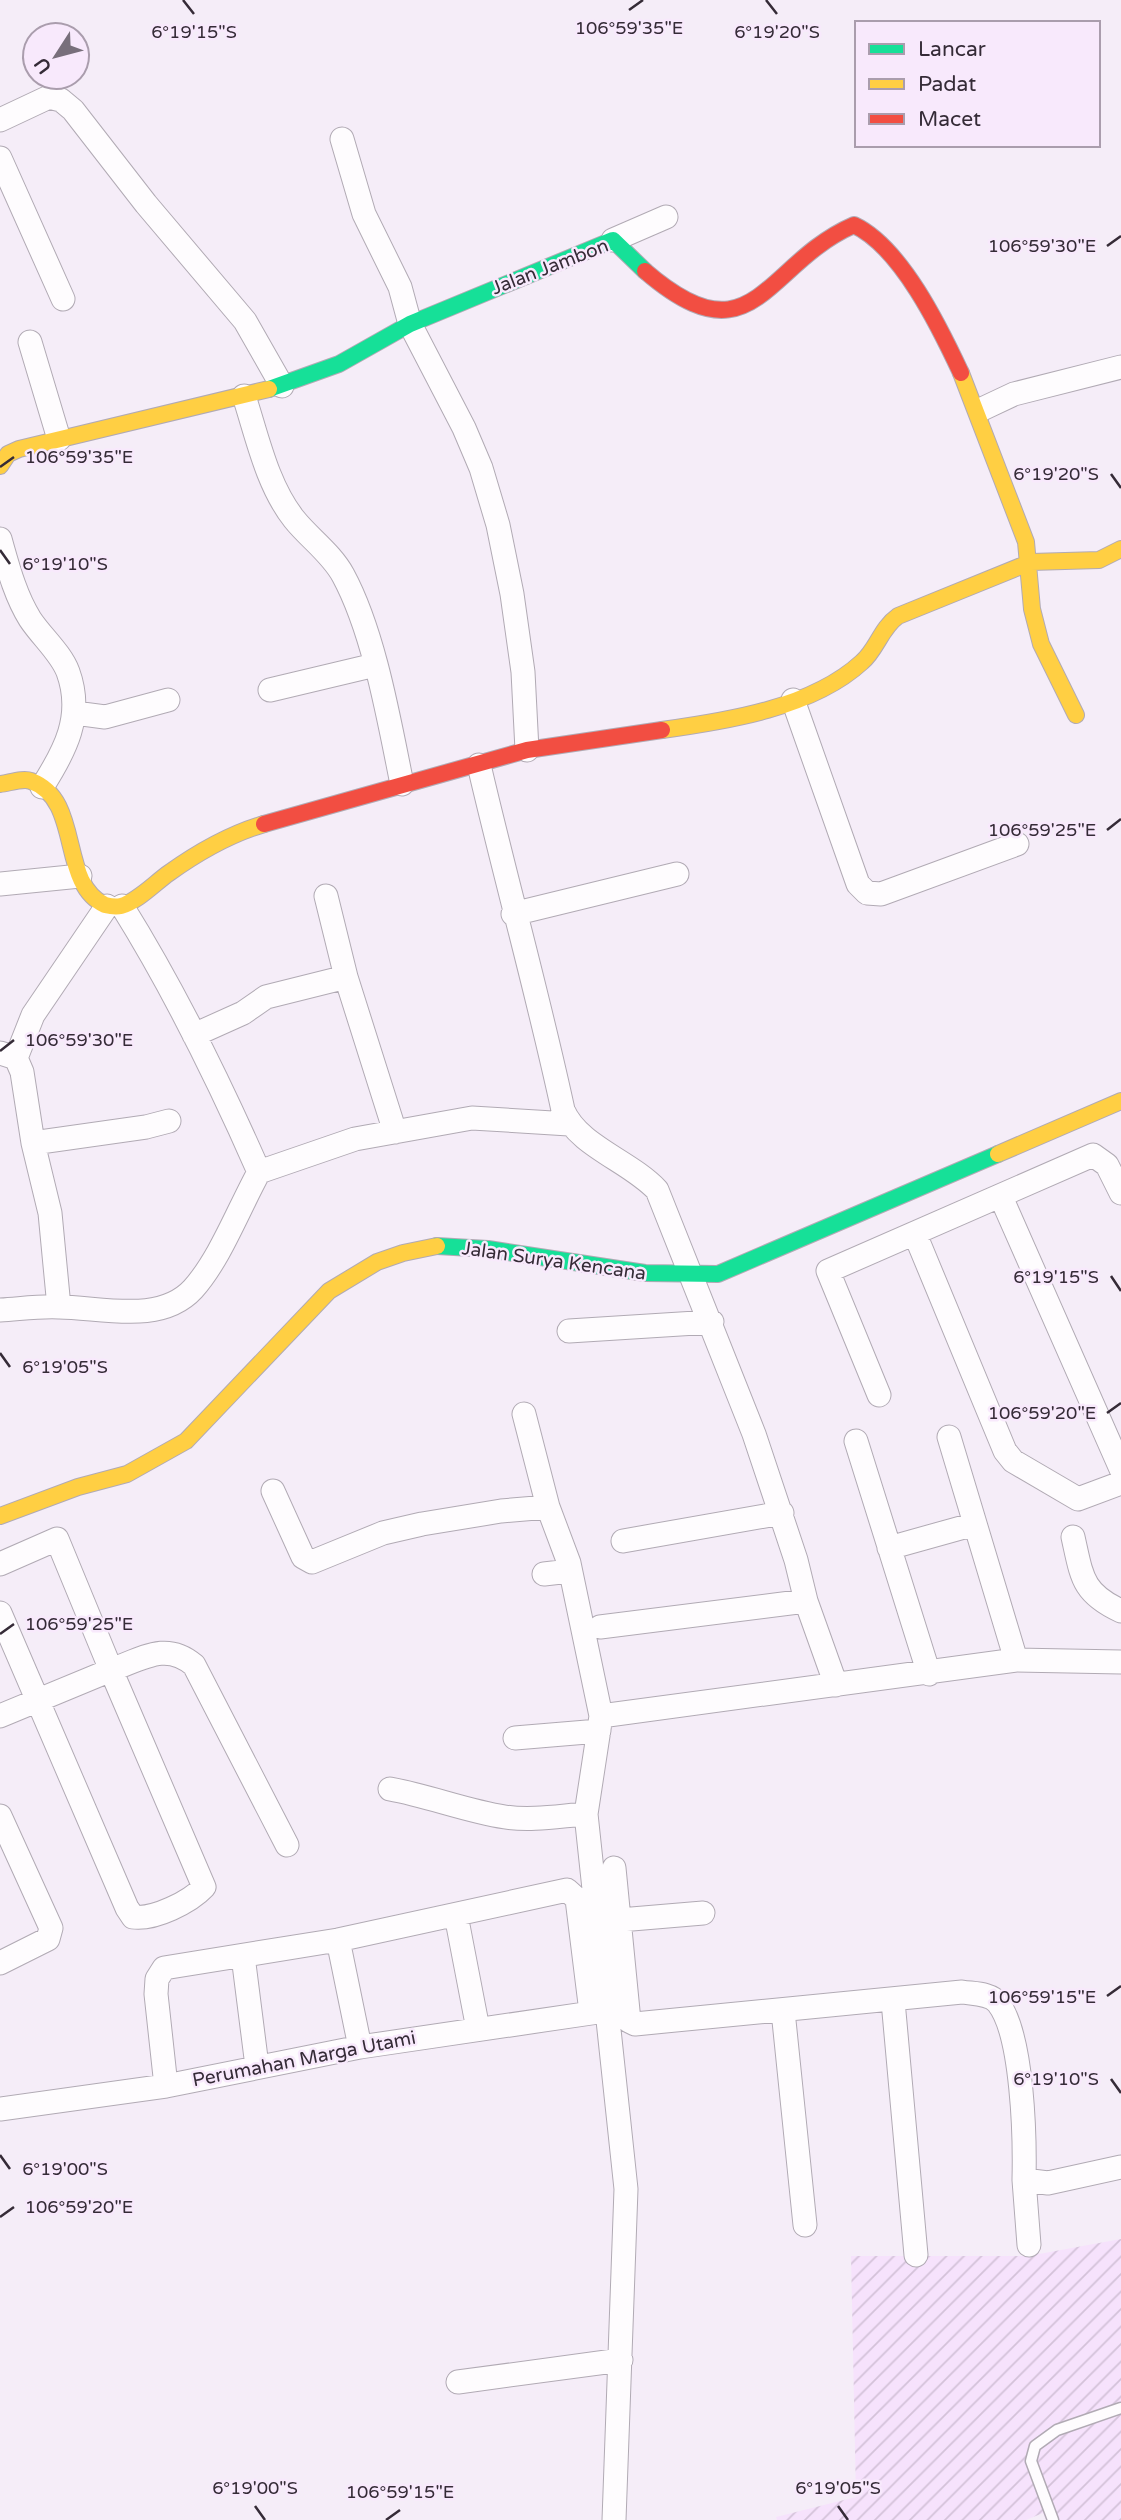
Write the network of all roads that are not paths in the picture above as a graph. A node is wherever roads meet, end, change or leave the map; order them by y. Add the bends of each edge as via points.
1 (0, 120) edge
2 (342, 139) dead end
3 (0, 158) edge
4 (666, 217) dead end
5 (613, 240) junction
6 (63, 299) dead end
7 (410, 324) junction
8 (30, 342) dead end
9 (1121, 367) edge
10 (282, 386) junction
11 (244, 396) junction
12 (980, 410) junction
13 (59, 439) junction
14 (0, 466) edge
15 (0, 539) edge
16 (1121, 549) edge
17 (1031, 562) junction
18 (374, 665) junction
19 (270, 690) dead end
20 (168, 700) dead end
21 (793, 700) junction
22 (75, 713) junction
23 (1076, 715) dead end
24 (527, 750) junction
25 (479, 765) junction
26 (0, 783) edge
27 (402, 784) junction
28 (42, 787) junction
29 (1017, 844) dead end
30 (677, 874) dead end
31 (80, 876) junction
32 (0, 884) edge
33 (326, 897) dead end
34 (115, 906) junction
35 (513, 914) junction
36 (346, 977) junction
37 (194, 1035) junction
38 (8, 1056) edge
39 (1121, 1102) edge
40 (169, 1121) dead end
41 (569, 1124) junction
42 (395, 1132) junction
43 (33, 1143) junction
44 (259, 1172) junction
45 (1121, 1193) edge
46 (1001, 1197) junction
47 (915, 1234) junction
48 (692, 1276) junction
49 (59, 1307) junction
50 (0, 1310) edge
51 (712, 1322) junction
52 (569, 1331) dead end
53 (879, 1395) dead end
54 (524, 1414) dead end
55 (949, 1437) dead end
56 (856, 1441) dead end
57 (1121, 1469) edge
58 (1121, 1483) edge
59 (273, 1491) dead end
60 (548, 1507) junction
61 (782, 1513) junction
62 (0, 1516) edge
63 (975, 1524) junction
64 (1073, 1538) dead end
65 (623, 1541) dead end
66 (889, 1548) junction
67 (0, 1564) edge
68 (570, 1571) junction
69 (544, 1574) dead end
70 (806, 1601) junction
71 (1121, 1611) edge
72 (0, 1613) edge
73 (600, 1626) dead end
74 (1016, 1660) junction
75 (1121, 1662) edge
76 (111, 1670) junction
77 (929, 1674) junction
78 (836, 1685) junction
79 (37, 1699) junction
80 (0, 1716) edge
81 (600, 1724) junction
82 (515, 1738) dead end
83 (390, 1789) dead end
84 (586, 1814) junction
85 (0, 1815) edge
86 (287, 1845) dead end
87 (614, 1868) dead end
88 (703, 1913) dead end
89 (456, 1915) junction
90 (620, 1920) junction
91 (338, 1940) junction
92 (243, 1956) junction
93 (0, 1963) edge
94 (893, 2001) junction
95 (600, 2011) junction
96 (783, 2011) junction
97 (478, 2029) junction
98 (360, 2047) junction
99 (257, 2066) junction
100 (166, 2086) junction
101 (0, 2109) edge
102 (1121, 2167) edge
103 (1024, 2180) junction
104 (805, 2225) dead end
105 (1029, 2245) dead end
106 (916, 2255) dead end
107 (621, 2360) junction
108 (458, 2382) dead end
109 (1121, 2408) edge
110 (614, 2520) edge
111 (1053, 2520) edge

1 - 10 street via 49,97 73,110 245,321
2 - 7 street via 364,214 400,287
3 - 6 street
4 - 5 street
5 - 7 street, Jalan Jambon
5 - 12 street, Jalan Jambon via 682,302 715,313 761,298 803,256 837,232 854,225 867,230 918,295
7 - 10 street, Jalan Jambon via 339,364
7 - 24 street via 468,438 498,525 523,672
8 - 13 street
9 - 12 street via 1014,394
10 - 11 street, Jalan Jambon
11 - 13 street, Jalan Jambon
11 - 18 street via 282,501 342,573
12 - 17 street, Jalan Jambon
13 - 14 street, Jalan Jambon via 8,454
15 - 22 street via 13,585 30,618 68,671
16 - 17 street via 1099,560
17 - 21 street via 898,616 887,624 864,661 842,679
17 - 23 street, Jalan Jambon via 1034,619
18 - 19 street
18 - 27 street
20 - 22 street via 105,717
21 - 24 street via 734,720
21 - 29 street via 858,884 867,893 881,894
22 - 28 street via 66,750
24 - 25 street
25 - 27 street
25 - 35 street
26 - 28 street via 29,780
27 - 34 street via 244,830
28 - 31 street via 60,809
30 - 35 street
31 - 32 street
31 - 34 street via 96,898
33 - 36 street
34 - 37 street
34 - 38 street via 40,1004
35 - 41 street via 534,977
36 - 37 street via 266,997
36 - 42 street
37 - 44 street
38 - 43 street via 22,1072
39 - 48 street, Jalan Surya Kencana via 758,1259 718,1274
40 - 43 street
41 - 42 street via 472,1118
41 - 48 street via 657,1190
42 - 44 street via 355,1139
43 - 49 street via 50,1213
44 - 49 street via 191,1291 157,1308 110,1312
45 - 46 street via 1107,1165 1093,1155
46 - 47 street
46 - 57 street
47 - 53 street via 828,1271
47 - 58 street via 1013,1461 1078,1499
48 - 51 street
48 - 62 street, Jalan Surya Kencana via 654,1275 474,1247 431,1246 377,1260 329,1291 186,1441 127,1475 78,1487
49 - 50 street
51 - 52 street
51 - 61 street
54 - 60 street
55 - 63 street
56 - 66 street
59 - 60 street via 299,1550 312,1562 383,1533
60 - 68 street
61 - 65 street
61 - 70 street
63 - 66 street
63 - 74 street
64 - 71 street via 1083,1581 1091,1593
66 - 77 street
67 - 76 street via 57,1539
68 - 69 street
68 - 81 street
70 - 73 street
70 - 78 street
72 - 79 street
74 - 75 street
74 - 77 street
76 - 79 street
76 - 79 street via 204,1887 197,1895 144,1919 134,1917 127,1908
76 - 86 street via 164,1652 181,1654 194,1665
77 - 78 street
78 - 81 street
79 - 80 street
81 - 82 street
81 - 84 street
83 - 84 street via 505,1817
84 - 95 street
85 - 93 street via 51,1928 41,1944
87 - 90 street
88 - 90 street
89 - 91 street
89 - 95 street via 567,1890 576,1899
89 - 97 street
90 - 96 street via 627,2015 635,2024
91 - 92 street
91 - 98 street
92 - 99 street
92 - 100 street via 176,1964 164,1968 157,1979
94 - 96 street
94 - 103 street via 962,1992 996,2001 1005,2016 1017,2066
94 - 106 street
95 - 97 street, Perumahan Marga Utami
95 - 107 street via 626,2189
96 - 104 street
97 - 98 street, Perumahan Marga Utami
98 - 99 street, Perumahan Marga Utami
99 - 100 street, Perumahan Marga Utami
100 - 101 street, Perumahan Marga Utami
102 - 103 street via 1048,2183
103 - 105 street
107 - 108 street
107 - 110 street
109 - 111 lane via 1057,2430 1035,2446 1031,2461

